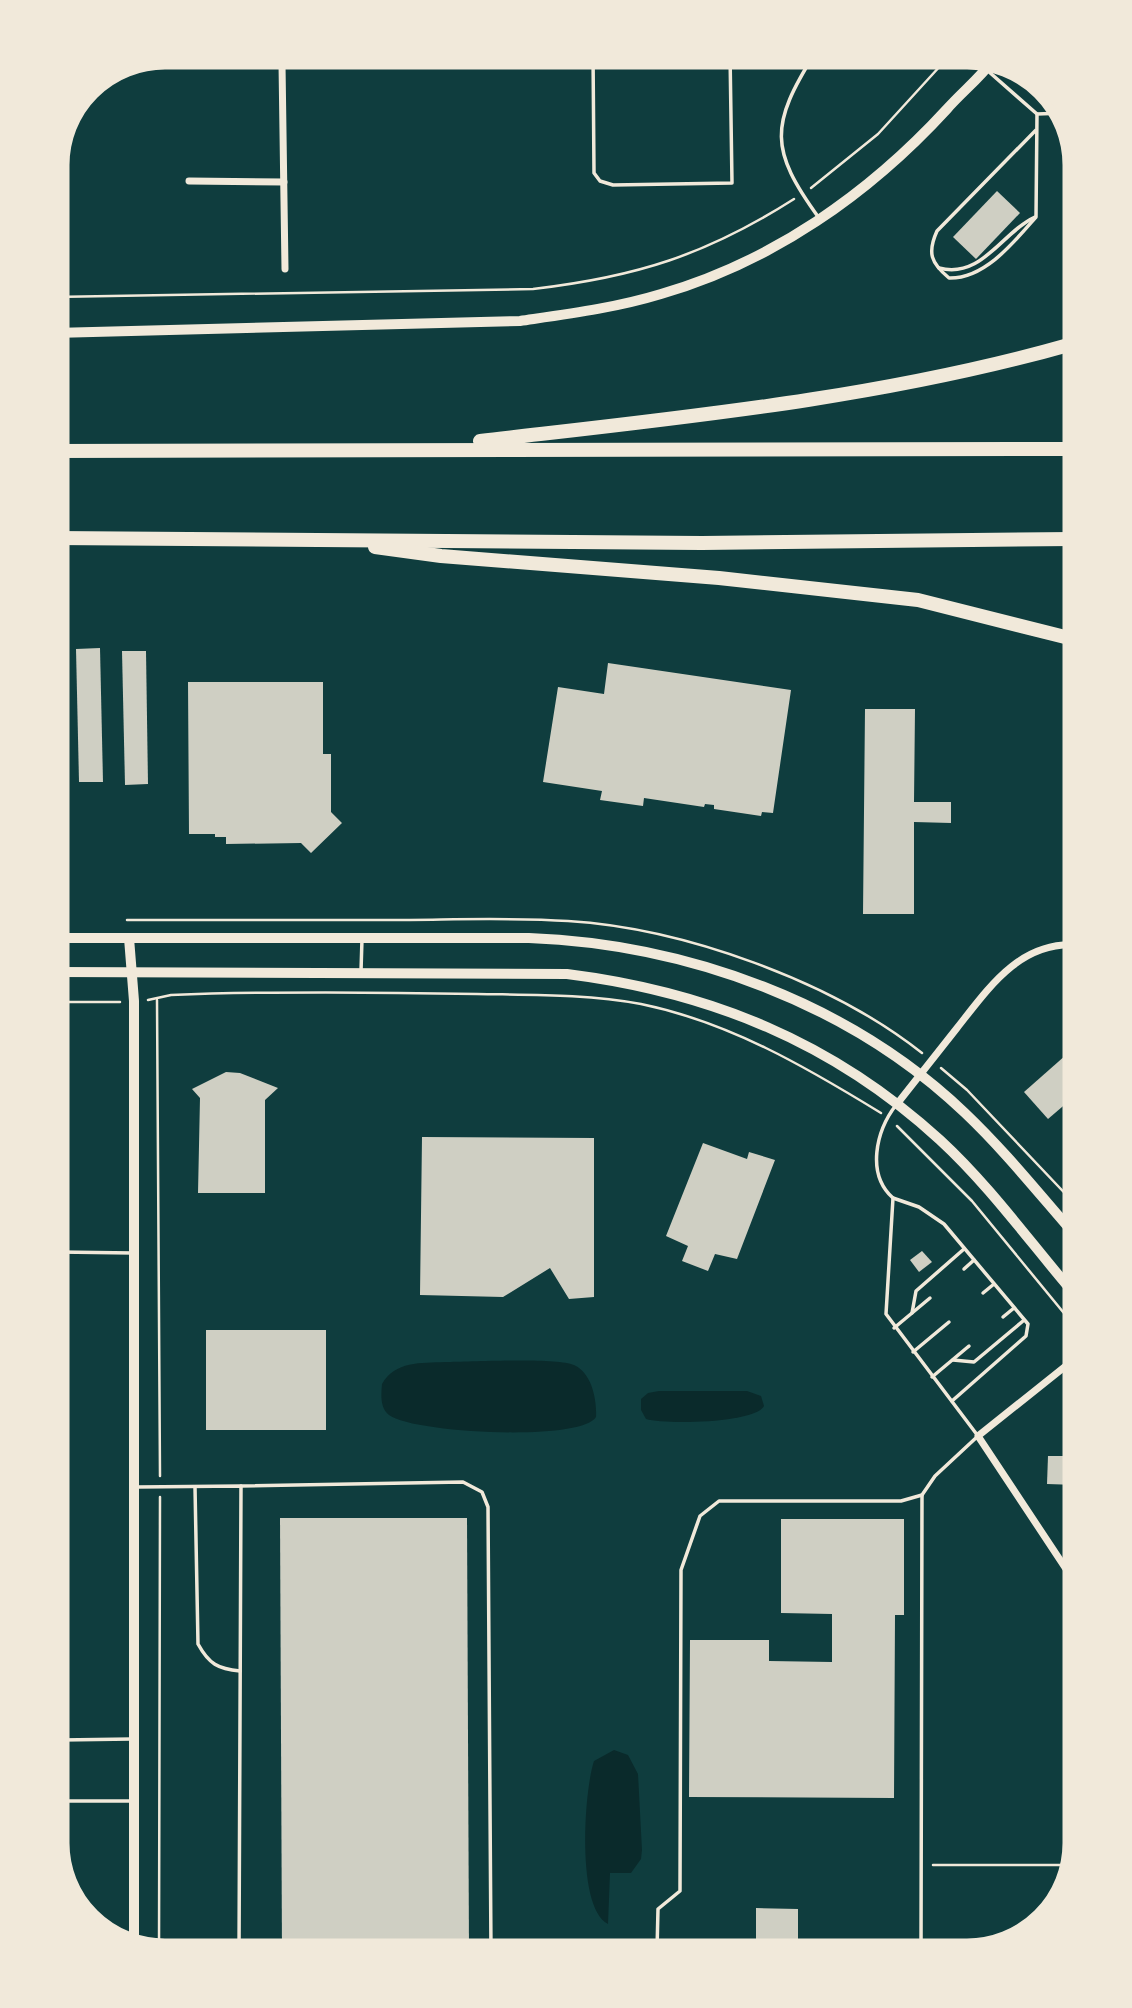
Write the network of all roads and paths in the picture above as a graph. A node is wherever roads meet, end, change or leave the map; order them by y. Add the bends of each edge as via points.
1 (282, 65) edge
2 (593, 65) edge
3 (730, 65) edge
4 (807, 65) edge
5 (942, 65) edge
6 (986, 69) joint
7 (1053, 113) edge
8 (1037, 114) junction
9 (1036, 130) junction
10 (189, 181) dead end
11 (284, 181) junction
12 (802, 194) junction
13 (1036, 217) junction
14 (821, 220) junction
15 (937, 268) junction
16 (285, 269) dead end
17 (65, 297) edge
18 (65, 333) edge
19 (1067, 345) edge
20 (414, 449) junction
21 (1067, 449) edge
22 (65, 451) edge
23 (65, 538) edge
24 (318, 539) junction
25 (1067, 539) edge
26 (1067, 637) edge
27 (362, 937) junction
28 (65, 938) edge
29 (129, 938) junction
30 (1067, 946) edge
31 (132, 971) junction
32 (361, 971) junction
33 (65, 972) edge
34 (157, 1000) dead end
35 (65, 1002) edge
36 (103, 1003) dead end
37 (920, 1075) junction
38 (952, 1077) dead end
39 (897, 1104) junction
40 (887, 1117) junction
41 (1067, 1196) edge
42 (893, 1198) junction
43 (1067, 1226) edge
44 (964, 1249) junction
45 (65, 1252) edge
46 (133, 1253) junction
47 (974, 1260) junction
48 (964, 1269) dead end
49 (994, 1284) junction
50 (1067, 1285) edge
51 (983, 1293) dead end
52 (930, 1298) dead end
53 (1014, 1308) junction
54 (912, 1313) junction
55 (1003, 1317) dead end
56 (1067, 1317) edge
57 (1024, 1320) junction
58 (949, 1322) dead end
59 (894, 1328) junction
60 (969, 1346) dead end
61 (913, 1352) junction
62 (953, 1360) junction
63 (1067, 1365) edge
64 (932, 1377) junction
65 (952, 1402) junction
66 (978, 1436) junction
67 (241, 1486) junction
68 (135, 1487) junction
69 (195, 1487) junction
70 (922, 1495) junction
71 (1067, 1570) edge
72 (240, 1671) junction
73 (134, 1738) junction
74 (65, 1740) edge
75 (65, 1801) edge
76 (134, 1801) junction
77 (922, 1865) junction
78 (1064, 1865) edge
79 (134, 1938) edge
80 (239, 1943) edge
81 (491, 1943) edge
82 (657, 1943) edge
83 (921, 1943) edge

1 - 11 street
2 - 3 lane via 594,173 600,181 613,185 732,183
4 - 12 lane via 791,91 781,127 785,159
5 - 12 path via 878,134
6 - 8 lane
6 - 14 street via 914,145
7 - 8 lane
8 - 9 lane
9 - 13 lane
9 - 15 lane via 937,231 930,247
10 - 11 street
11 - 16 street
12 - 14 lane
12 - 17 path via 714,246 593,282 533,289
13 - 15 lane via 1016,226 980,262 962,270
13 - 15 lane via 999,255 967,276 949,278
14 - 18 street via 774,248 691,284 582,313 485,323
19 - 20 highway via 955,374 732,411
20 - 21 highway
20 - 22 highway
23 - 24 highway
24 - 25 highway
24 - 26 highway via 441,556 918,600
27 - 29 street
27 - 32 lane
27 - 37 street via 573,940 694,962 782,994
28 - 29 street
29 - 31 street
30 - 37 street via 1047,947 1013,964
31 - 32 street
31 - 33 street
31 - 46 street
32 - 39 street via 567,974 675,993 769,1025 856,1074
34 - 40 path via 183,994 425,991 552,995 640,1004 765,1047
35 - 36 path
37 - 39 street
37 - 43 street via 964,1112
38 - 41 path
39 - 40 lane
39 - 50 street via 975,1175
40 - 42 lane via 878,1144 877,1177
40 - 56 path via 972,1201
42 - 44 lane via 919,1207 944,1224
42 - 59 lane via 885,1303
44 - 47 lane
44 - 54 lane via 916,1291
45 - 46 lane
46 - 68 street
47 - 48 lane
47 - 49 lane
49 - 51 lane
49 - 53 lane
52 - 54 lane
53 - 55 lane
53 - 57 lane
54 - 59 lane
57 - 62 lane via 974,1362
57 - 65 lane via 1026,1336
58 - 61 lane
59 - 61 lane
60 - 62 lane
61 - 64 lane
62 - 64 lane
63 - 66 street
64 - 65 lane
65 - 66 lane
66 - 70 lane via 935,1476
66 - 71 street
67 - 69 lane
67 - 72 lane
67 - 81 lane via 463,1482 482,1492 488,1507
68 - 69 lane
68 - 73 street
69 - 72 lane via 198,1644 218,1669
70 - 77 lane
70 - 82 lane via 901,1501 719,1501 700,1516 681,1570 680,1891 658,1909
72 - 80 lane
73 - 74 lane
73 - 76 street
75 - 76 lane
76 - 79 street
77 - 78 path
77 - 83 lane

